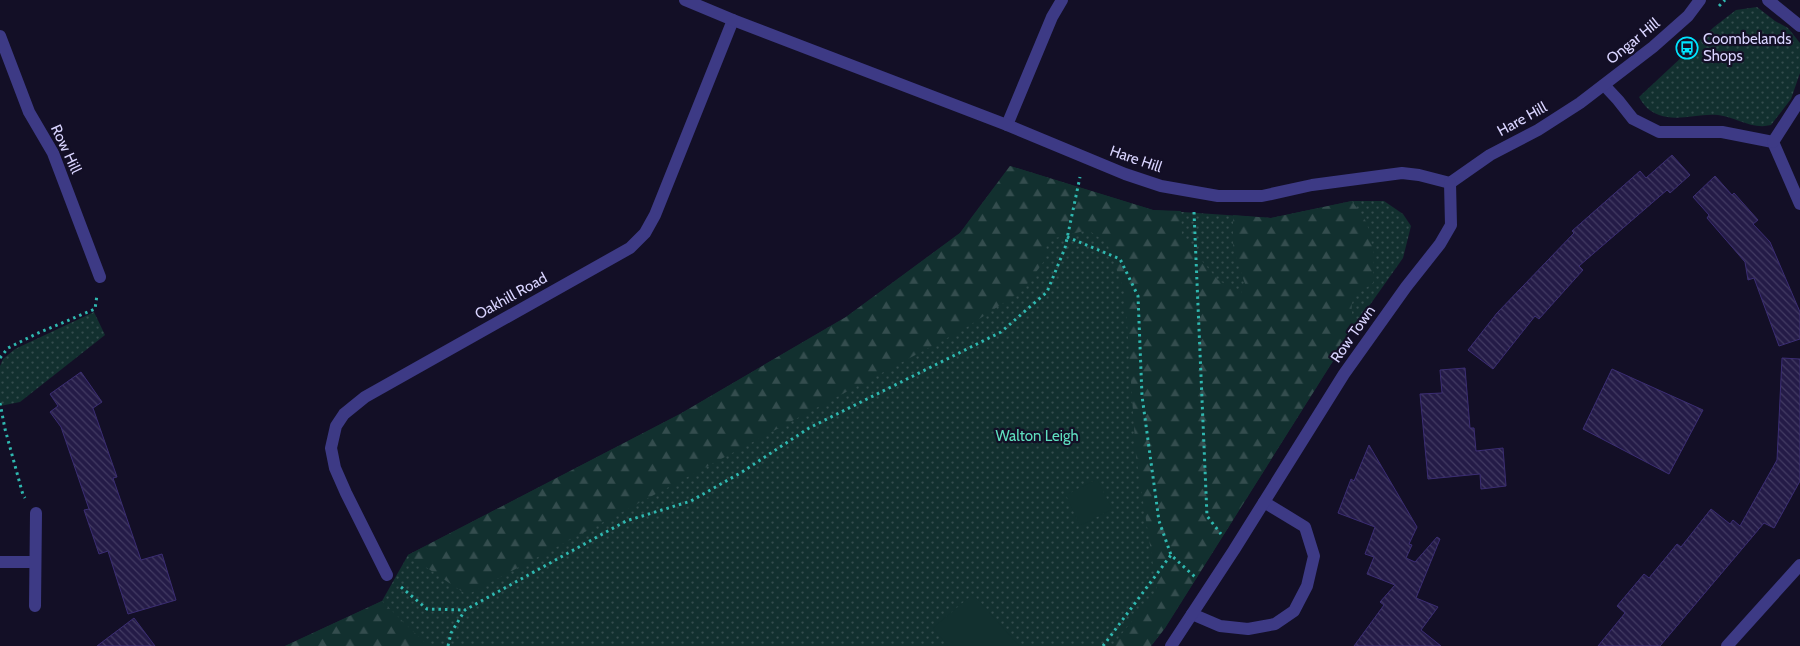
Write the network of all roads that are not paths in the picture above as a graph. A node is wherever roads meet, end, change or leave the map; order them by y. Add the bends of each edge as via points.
1 (685, 0) edge
2 (1062, 0) edge
3 (1700, 0) edge
4 (1768, 0) edge
5 (733, 20) junction
6 (1800, 26) edge
7 (0, 36) edge
8 (1604, 85) junction
9 (1800, 100) edge
10 (1580, 103) joint
11 (1007, 125) junction
12 (1773, 142) junction
13 (1450, 183) junction
14 (1800, 204) edge
15 (100, 277) road end
16 (1264, 502) junction
17 (36, 513) road end
18 (0, 562) edge
19 (35, 562) junction
20 (1800, 564) edge
21 (387, 575) road end
22 (34, 606) dead end
23 (1192, 614) junction
24 (1171, 646) edge
25 (1727, 646) edge

1 - 5 street, Hare Hill
2 - 11 street
3 - 8 street, Ongar Hill via 1667,35
4 - 6 street
5 - 11 street, Hare Hill
5 - 21 street, Oakhill Road via 645,233 630,248 364,398 344,414 336,426 330,448 335,468
7 - 15 street, Row Hill via 29,112 53,153
8 - 10 street, Ongar Hill
8 - 12 street via 1633,119 1659,132 1722,132
9 - 12 street
10 - 13 street, Hare Hill via 1490,155
11 - 13 street, Hare Hill via 1125,174 1162,186 1218,196 1262,196 1312,185 1402,173
12 - 14 street
13 - 16 street, Row Town via 1451,225 1440,244 1344,374
16 - 23 street, Row Town
16 - 23 street via 1305,526 1314,556 1307,586 1294,611 1275,624 1248,629 1220,626
17 - 19 street
18 - 19 street
19 - 22 street
20 - 25 street
23 - 24 street, Row Town

